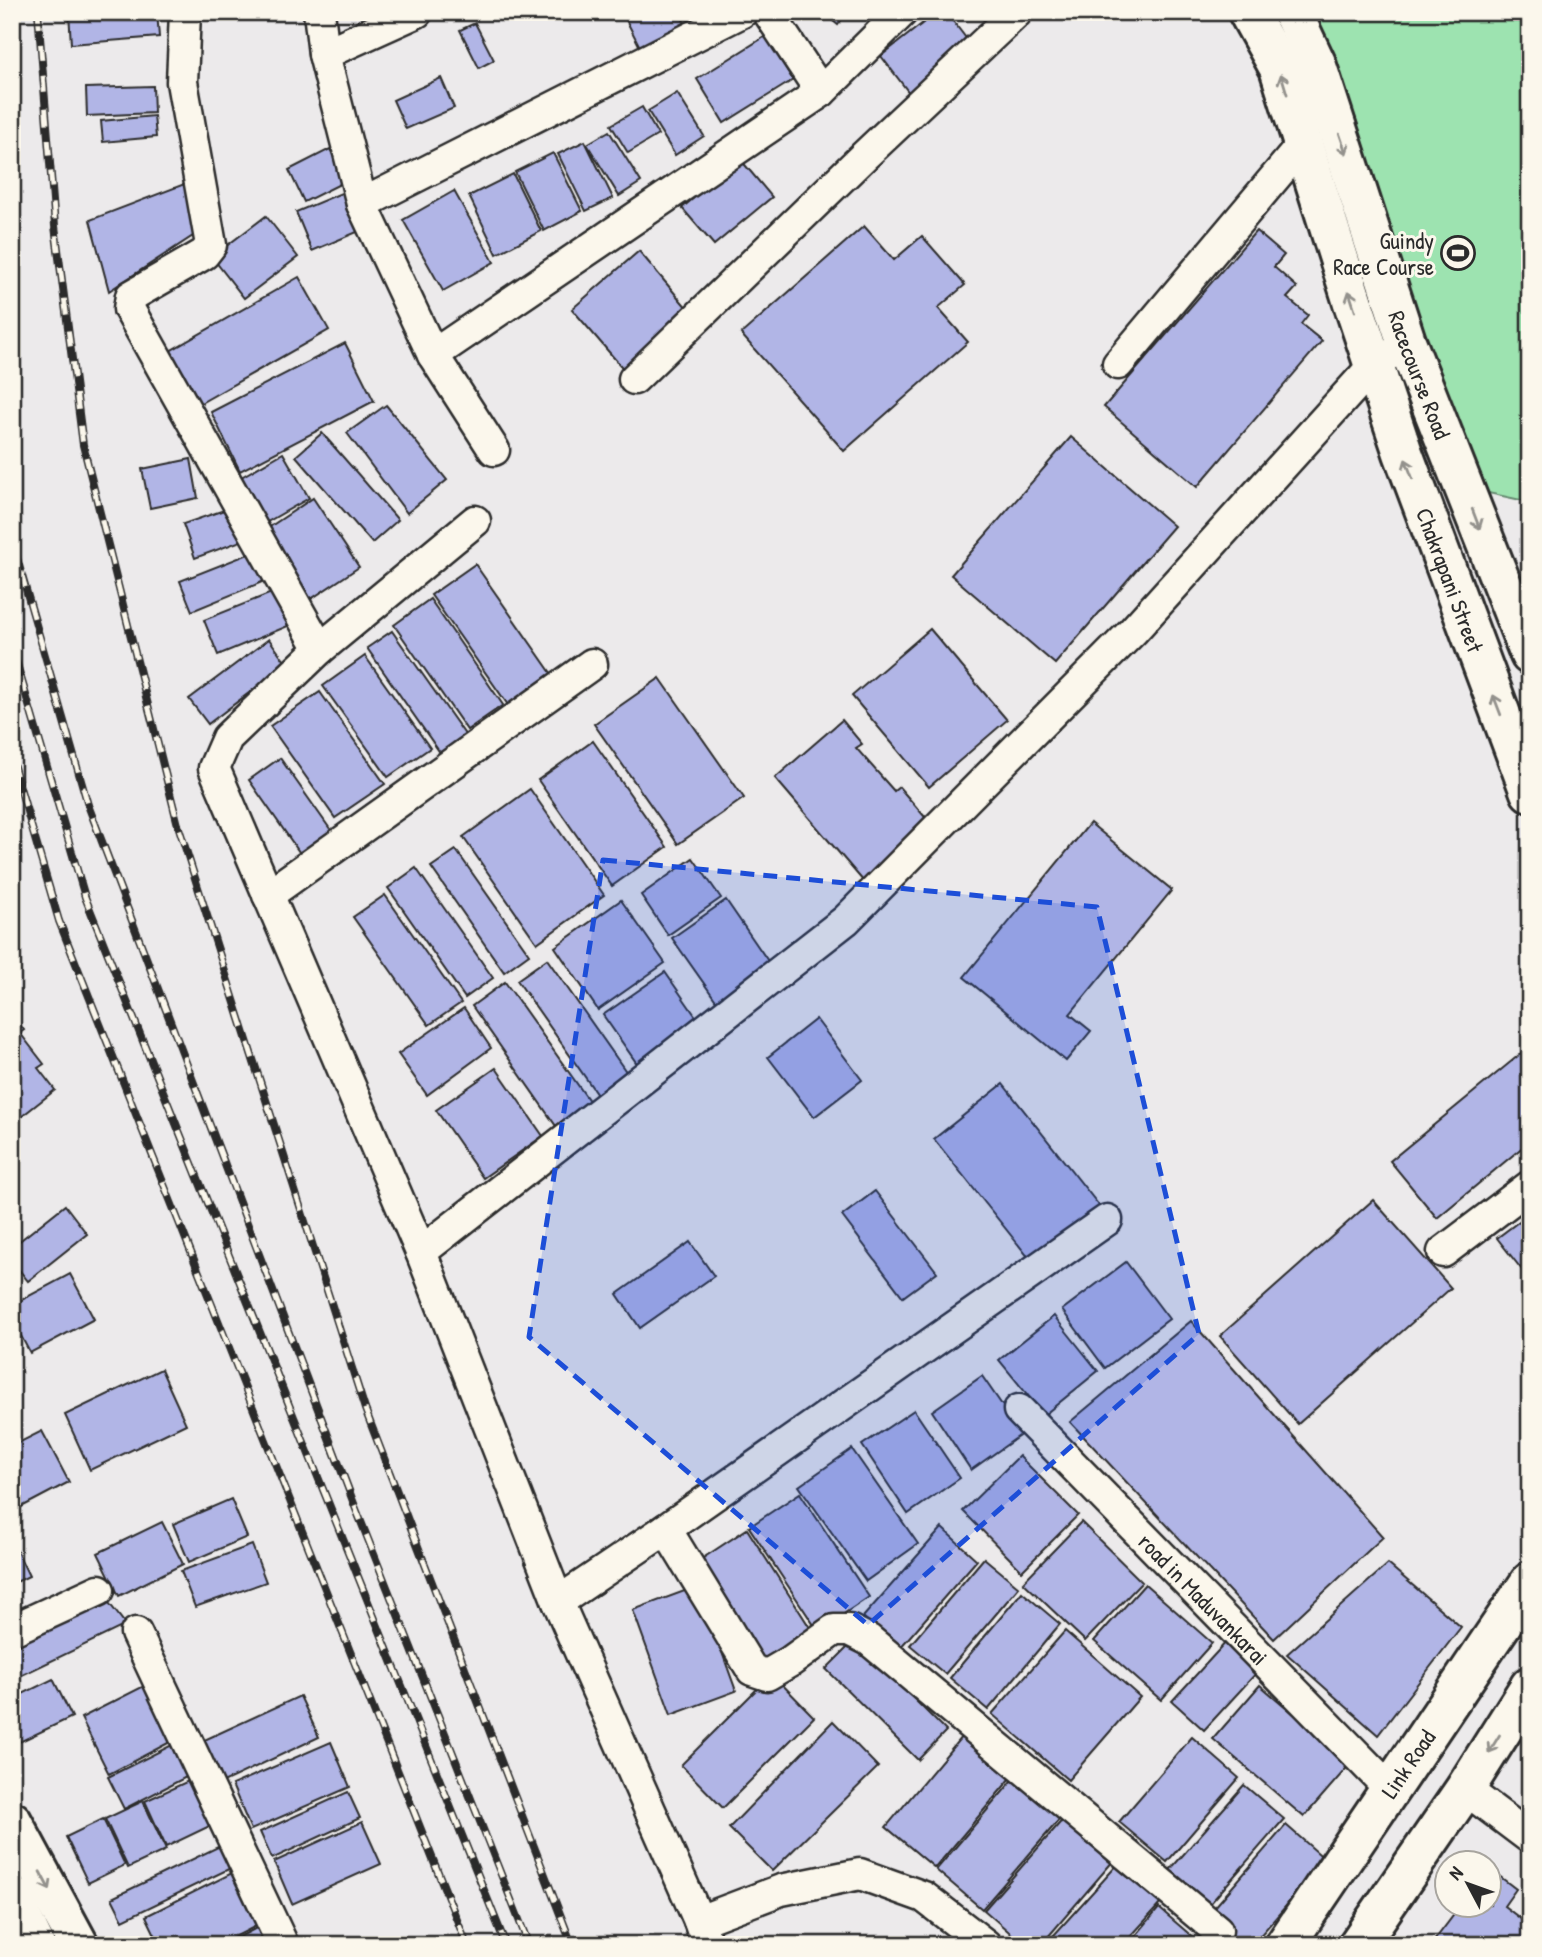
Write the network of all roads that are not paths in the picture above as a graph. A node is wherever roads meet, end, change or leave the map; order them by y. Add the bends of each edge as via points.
1 (185, 12) edge
2 (318, 12) edge
3 (417, 12) edge
4 (742, 12) edge
5 (768, 12) edge
6 (902, 12) edge
7 (1017, 12) edge
8 (1248, 12) edge
9 (1292, 12) edge
10 (324, 54) junction
11 (821, 92) junction
12 (1303, 144) junction
13 (362, 204) junction
14 (1406, 341) junction
15 (433, 355) junction
16 (1118, 364) dead end
17 (1373, 366) junction
18 (634, 379) dead end
19 (494, 450) dead end
20 (475, 521) dead end
21 (320, 649) junction
22 (1530, 655) edge
23 (592, 664) dead end
24 (1530, 792) edge
25 (268, 895) junction
26 (1530, 1186) edge
27 (1107, 1220) dead end
28 (421, 1252) junction
29 (1443, 1252) dead end
30 (1019, 1410) dead end
31 (666, 1529) junction
32 (1530, 1582) edge
33 (99, 1590) dead end
34 (558, 1602) junction
35 (1530, 1610) edge
36 (12, 1630) edge
37 (136, 1633) dead end
38 (1530, 1686) edge
39 (1389, 1788) junction
40 (1465, 1789) junction
41 (12, 1821) edge
42 (1530, 1838) edge
43 (12, 1897) edge
44 (1217, 1930) dead end
45 (703, 1933) edge
46 (35, 1945) edge
47 (79, 1945) edge
48 (283, 1945) edge
49 (986, 1945) edge
50 (1285, 1945) edge
51 (1310, 1945) edge
52 (1358, 1945) edge

1 - 21 street via 182,82 211,245 204,254 131,296 129,309
2 - 10 street
3 - 10 street
4 - 13 street
5 - 11 street
6 - 11 street
7 - 18 street
12 -> 8 main road, Racecourse Road via 1279,68
9 -> 14 main road, Racecourse Road via 1316,63
10 - 13 street
11 - 15 street
12 - 16 street
17 -> 12 main road, Racecourse Road
13 - 15 street
14 - 17 street
14 -> 22 main road, Racecourse Road
15 - 19 street
24 -> 17 main road, Chakrapani Street
17 - 28 street via 1133,631 846,920
20 - 21 street
21 - 25 street via 227,738 214,768
23 - 25 street
25 - 28 street
26 - 29 street
27 - 31 street
28 - 34 street
30 - 39 street, road in Maduvankarai
31 - 34 street
31 - 44 street via 752,1670 767,1675 834,1630 849,1630 869,1640
32 - 39 main road, Link Road
33 - 36 street
34 - 45 street
35 - 51 main road
37 - 48 street
38 -> 40 main road
39 - 50 main road, Link Road
40 - 42 street
40 - 52 main road
41 -> 47 main road
43 - 46 main road
45 - 49 street via 780,1890 860,1874 924,1897

